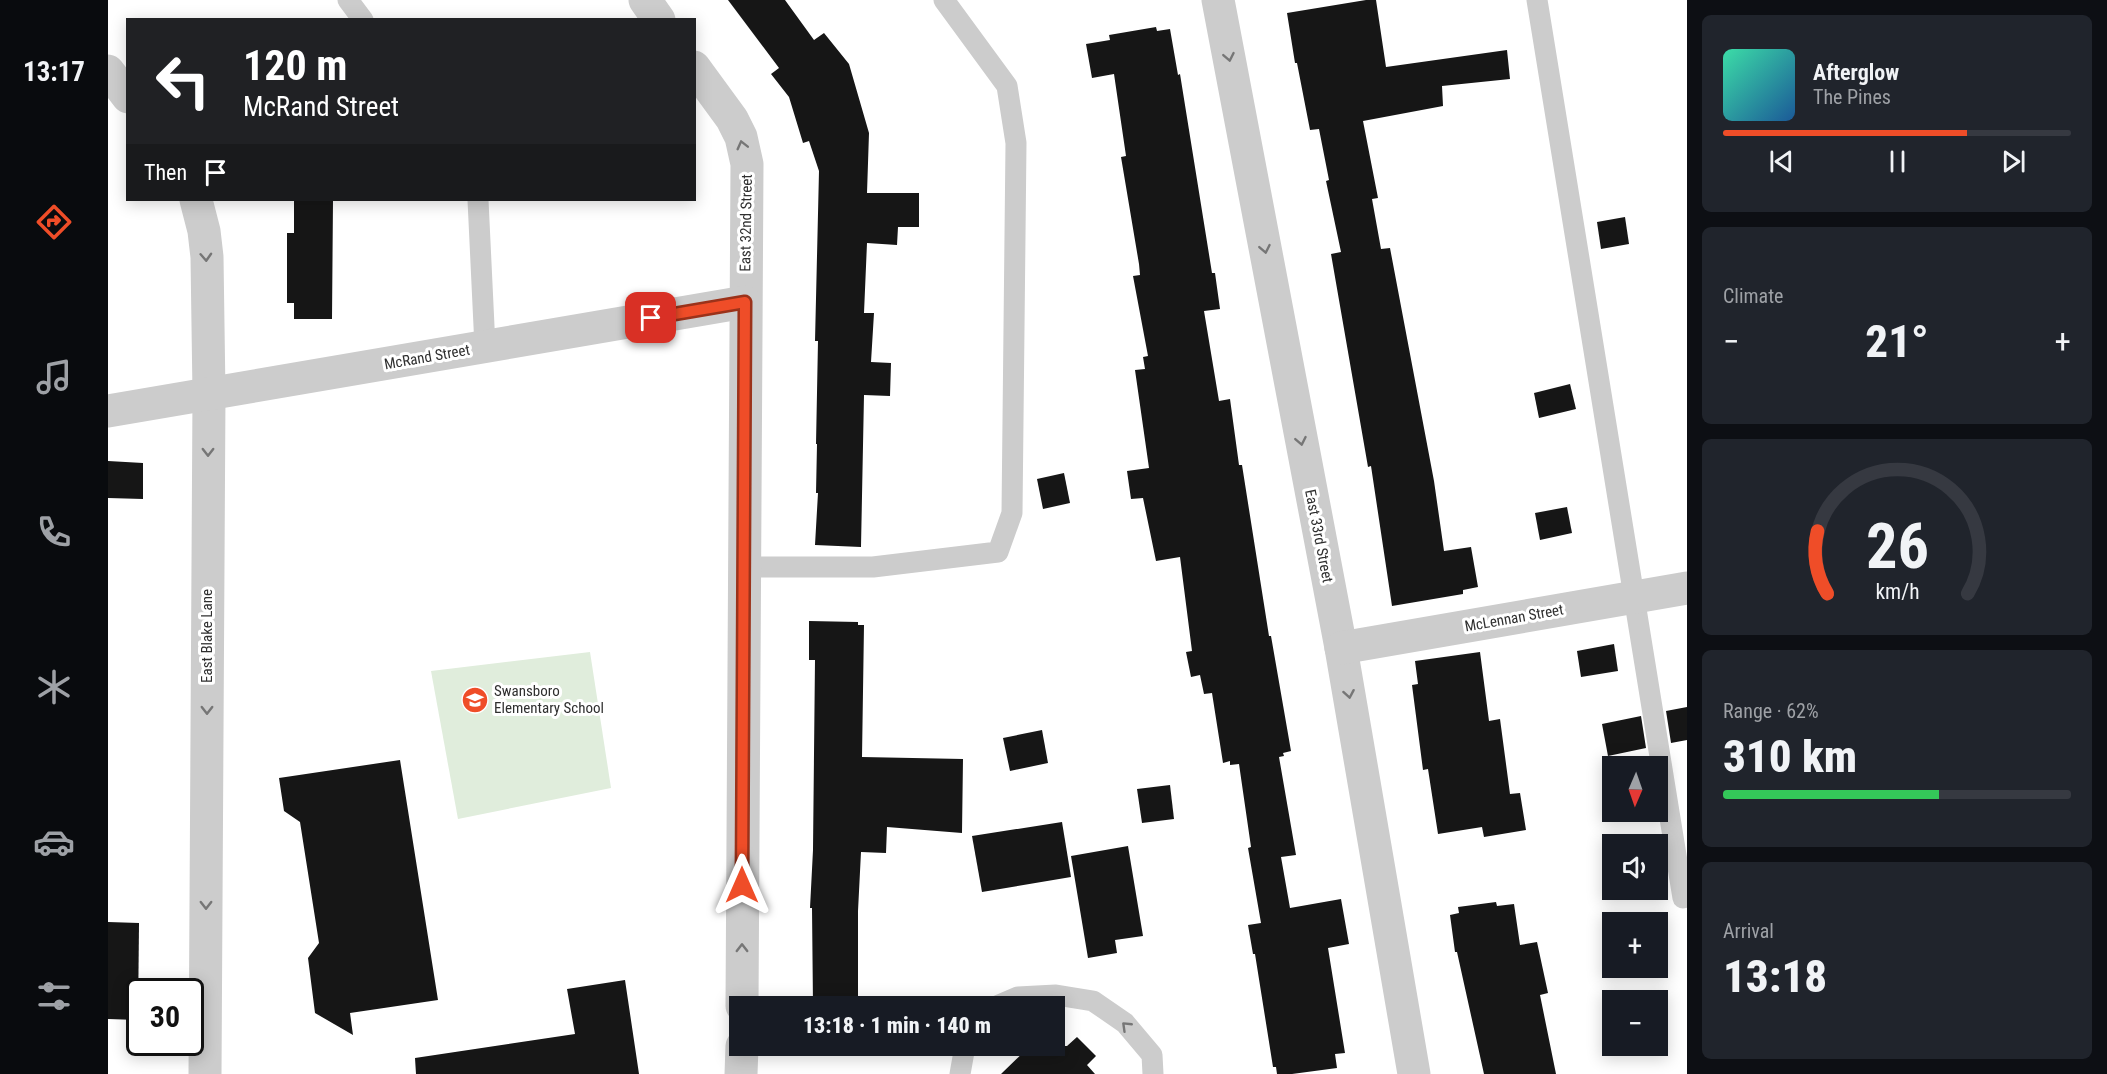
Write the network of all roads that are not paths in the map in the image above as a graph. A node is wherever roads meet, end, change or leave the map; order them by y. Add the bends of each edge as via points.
1 (348, 0) edge
2 (645, 0) edge
3 (944, 0) edge
4 (1218, 0) edge
5 (1537, 0) edge
6 (362, 18) edge
7 (658, 18) edge
8 (696, 70) edge
9 (108, 71) edge
10 (126, 95) edge
11 (196, 201) edge
12 (478, 201) edge
13 (745, 302) junction
14 (485, 347) junction
15 (209, 394) junction
16 (108, 411) edge
17 (744, 567) junction
18 (1687, 588) edge
19 (1634, 597) junction
20 (1341, 648) junction
21 (1683, 898) dead end
22 (742, 996) edge
23 (1043, 996) edge
24 (1062, 996) edge
25 (1065, 996) edge
26 (741, 1056) edge
27 (963, 1056) edge
28 (205, 1074) edge
29 (741, 1074) edge
30 (960, 1074) edge
31 (1153, 1074) edge
32 (1414, 1074) edge

1 - 6 lane
2 - 7 street
3 - 17 lane via 1007,86 1016,143 1012,513 998,552 873,567
4 -> 20 street, East 33rd Street
5 - 19 lane
13 -> 8 street, East 32nd Street via 747,164 732,119
9 - 10 street
11 -> 15 street, East Blake Lane via 207,256
12 - 14 lane
13 - 14 street, McRand Street
13 - 17 street, East 32nd Street
14 - 15 street, McRand Street
15 - 16 street, McRand Street
15 -> 28 street, East Blake Lane
22 -> 17 street, East 32nd Street
18 - 19 street, McLennan Street
19 - 20 street, McLennan Street
19 - 21 lane
20 -> 32 street, East 33rd Street
24 -> 23 lane
31 -> 25 lane via 1152,1055 1125,1023 1093,1001
26 - 29 street
27 - 30 lane

